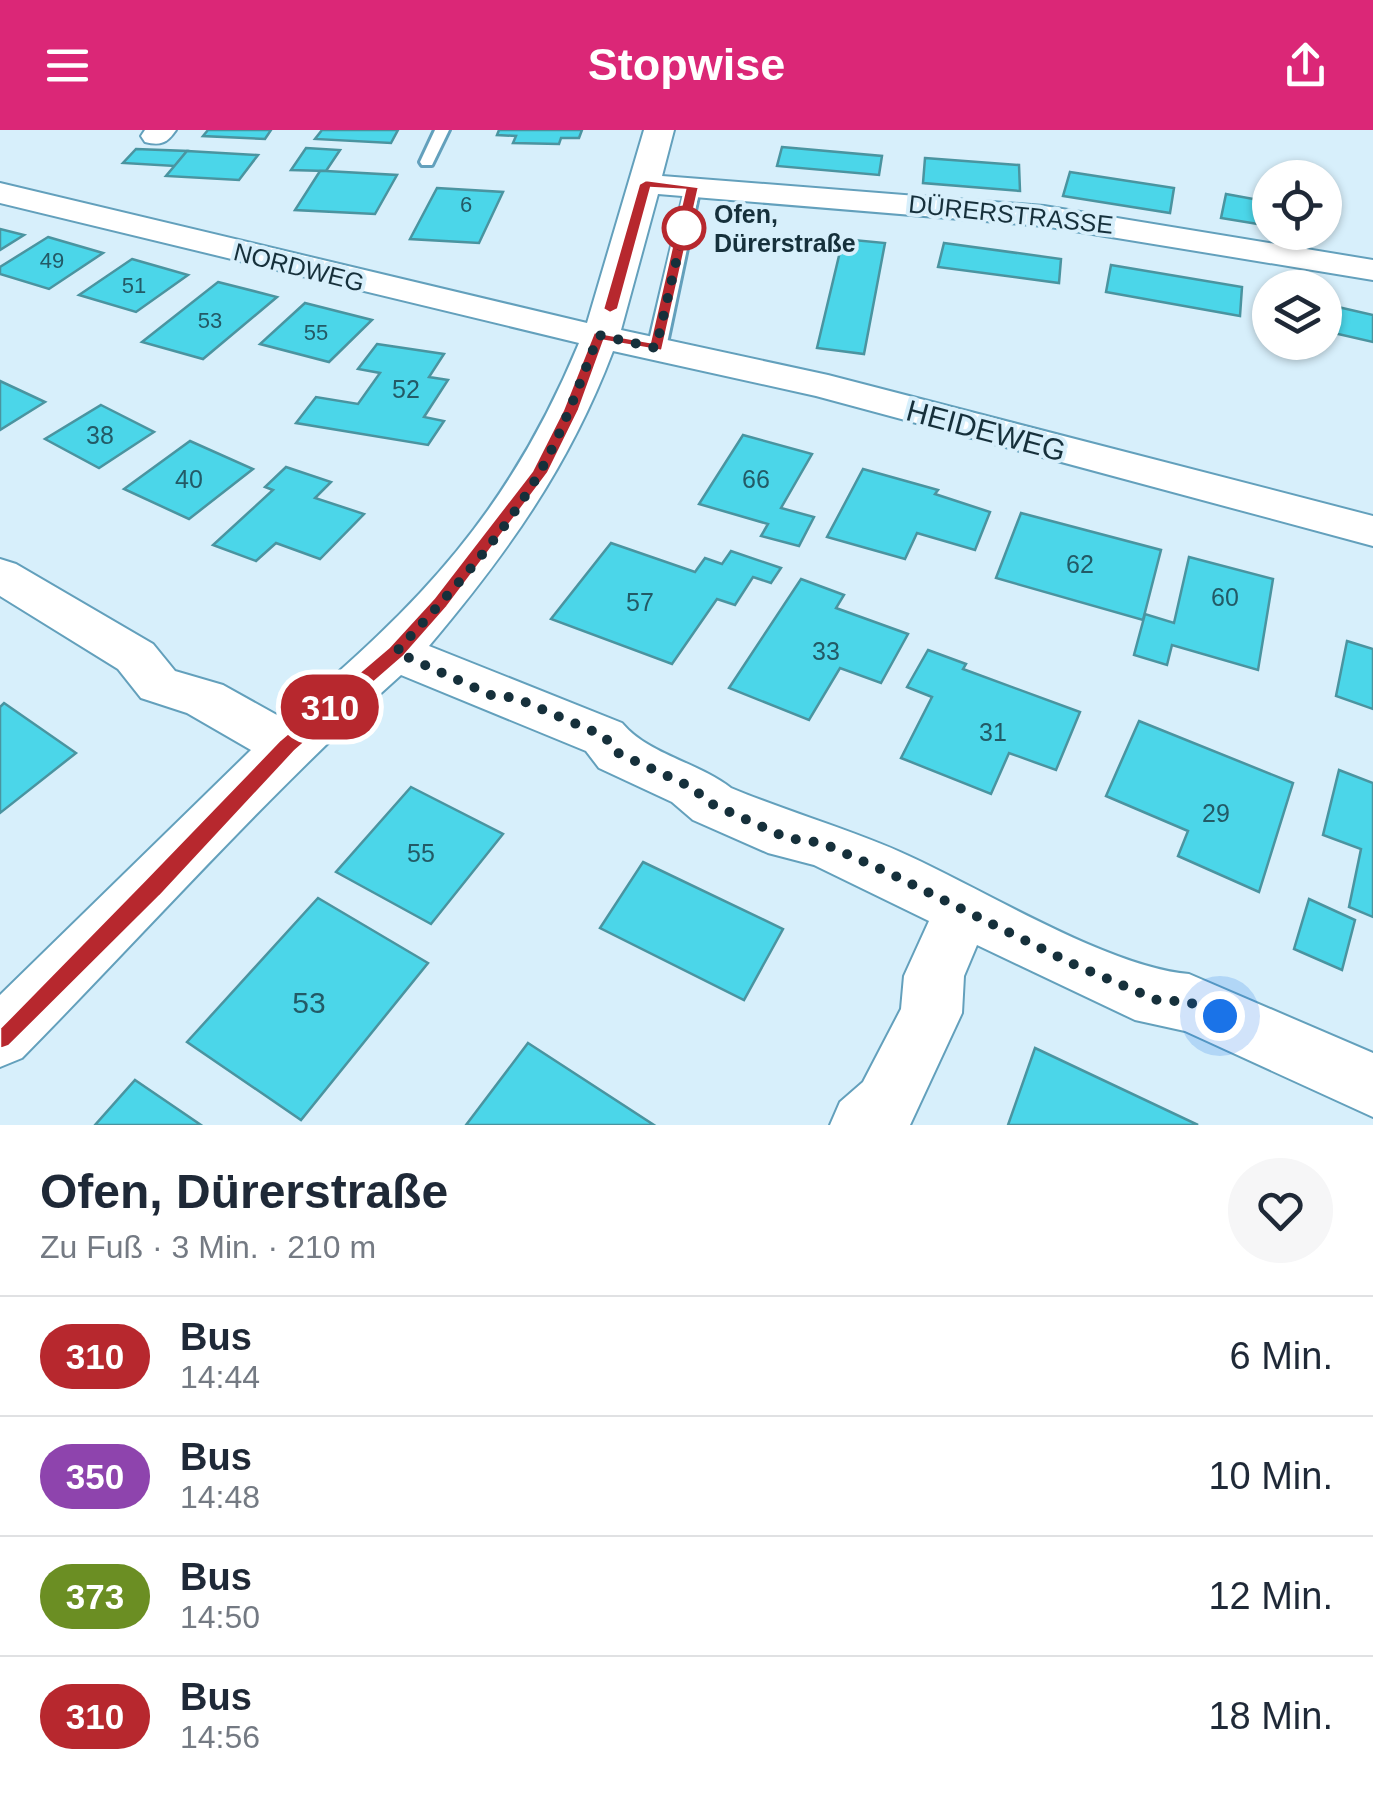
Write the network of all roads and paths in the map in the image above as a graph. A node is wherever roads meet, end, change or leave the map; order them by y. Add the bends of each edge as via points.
1 (442, 130) edge
2 (660, 130) edge
3 (427, 162) dead end
4 (646, 184) junction
5 (693, 187) junction
6 (0, 193) edge
7 (1373, 270) edge
8 (599, 335) junction
9 (656, 348) junction
10 (1373, 531) edge
11 (0, 575) edge
12 (396, 652) junction
13 (288, 746) junction
14 (963, 909) junction
15 (0, 1037) edge
16 (1373, 1085) edge
17 (863, 1125) edge

1 - 3 lane
2 - 4 street
4 - 5 street, DÜRERSTRASSE
4 - 8 street
5 - 7 street, DÜRERSTRASSE via 1044,216
5 - 9 lane
6 - 8 street, NORDWEG
8 - 9 street, HEIDEWEG
8 - 12 street via 539,473 484,551
9 - 10 street, HEIDEWEG
11 - 13 street via 136,657 144,675 175,693 200,695
12 - 13 street
12 - 14 street via 604,736 618,753 712,804 787,838 822,843
13 - 15 street
14 - 16 street via 1140,993 1189,1002
14 - 17 street via 934,976 931,1013 886,1105

